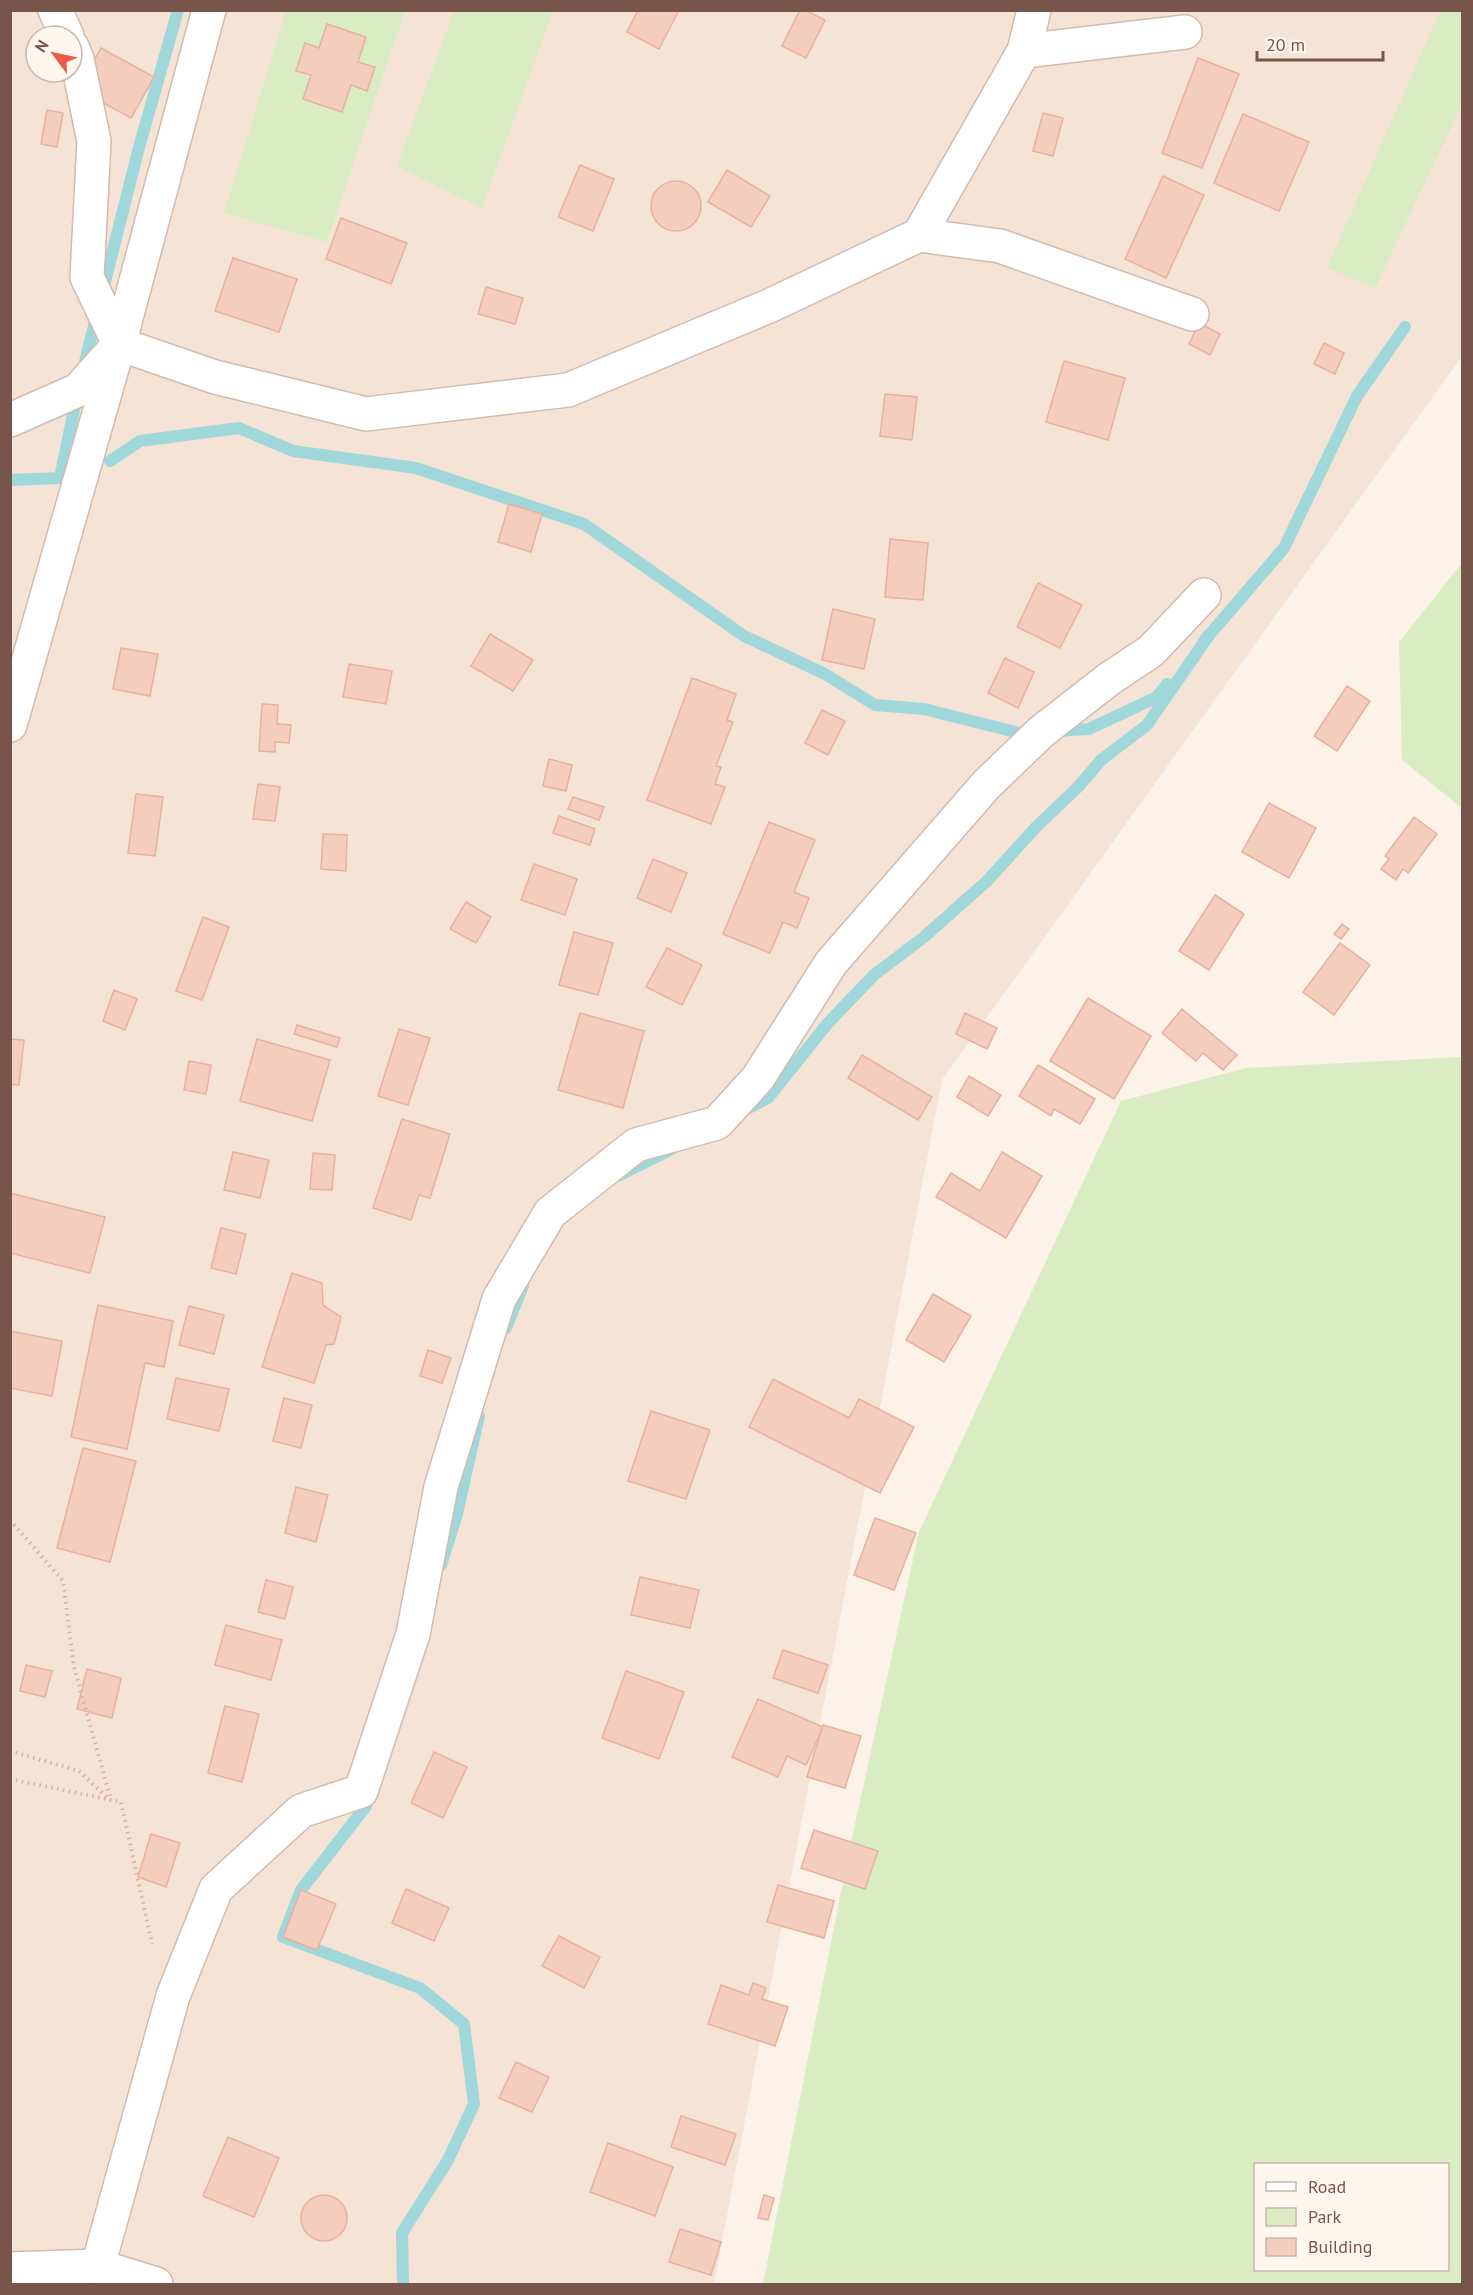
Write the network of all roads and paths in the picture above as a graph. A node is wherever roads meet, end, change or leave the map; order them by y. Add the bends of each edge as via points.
1 (55, 10) edge
2 (210, 10) edge
3 (1034, 10) edge
4 (61, 24) edge
5 (1185, 32) dead end
6 (1024, 51) junction
7 (82, 84) edge
8 (919, 236) junction
9 (1192, 314) dead end
10 (119, 344) junction
11 (10, 420) edge
12 (1204, 595) dead end
13 (10, 725) edge
14 (10, 1520) edge
15 (10, 1751) edge
16 (10, 1779) edge
17 (111, 1800) junction
18 (153, 1948) dead end
19 (98, 2266) junction
20 (10, 2269) edge
21 (156, 2284) edge

1 - 4 street
2 - 10 street
3 - 6 street
5 - 6 street
6 - 8 street
7 - 10 street via 94,141 87,276
8 - 9 street via 1000,246
8 - 10 street via 769,306 568,390 366,414 215,376
10 - 11 street via 78,390
10 - 13 street
12 - 19 street via 1151,651 1041,732 986,784 831,963 758,1078 717,1123 636,1144 550,1213 499,1299 441,1487 413,1634 361,1791 301,1811 216,1889 173,1996
14 - 17 path via 63,1581 74,1667
15 - 17 path via 80,1771
16 - 17 path
17 - 18 path via 121,1802
19 - 20 street
19 - 21 street

